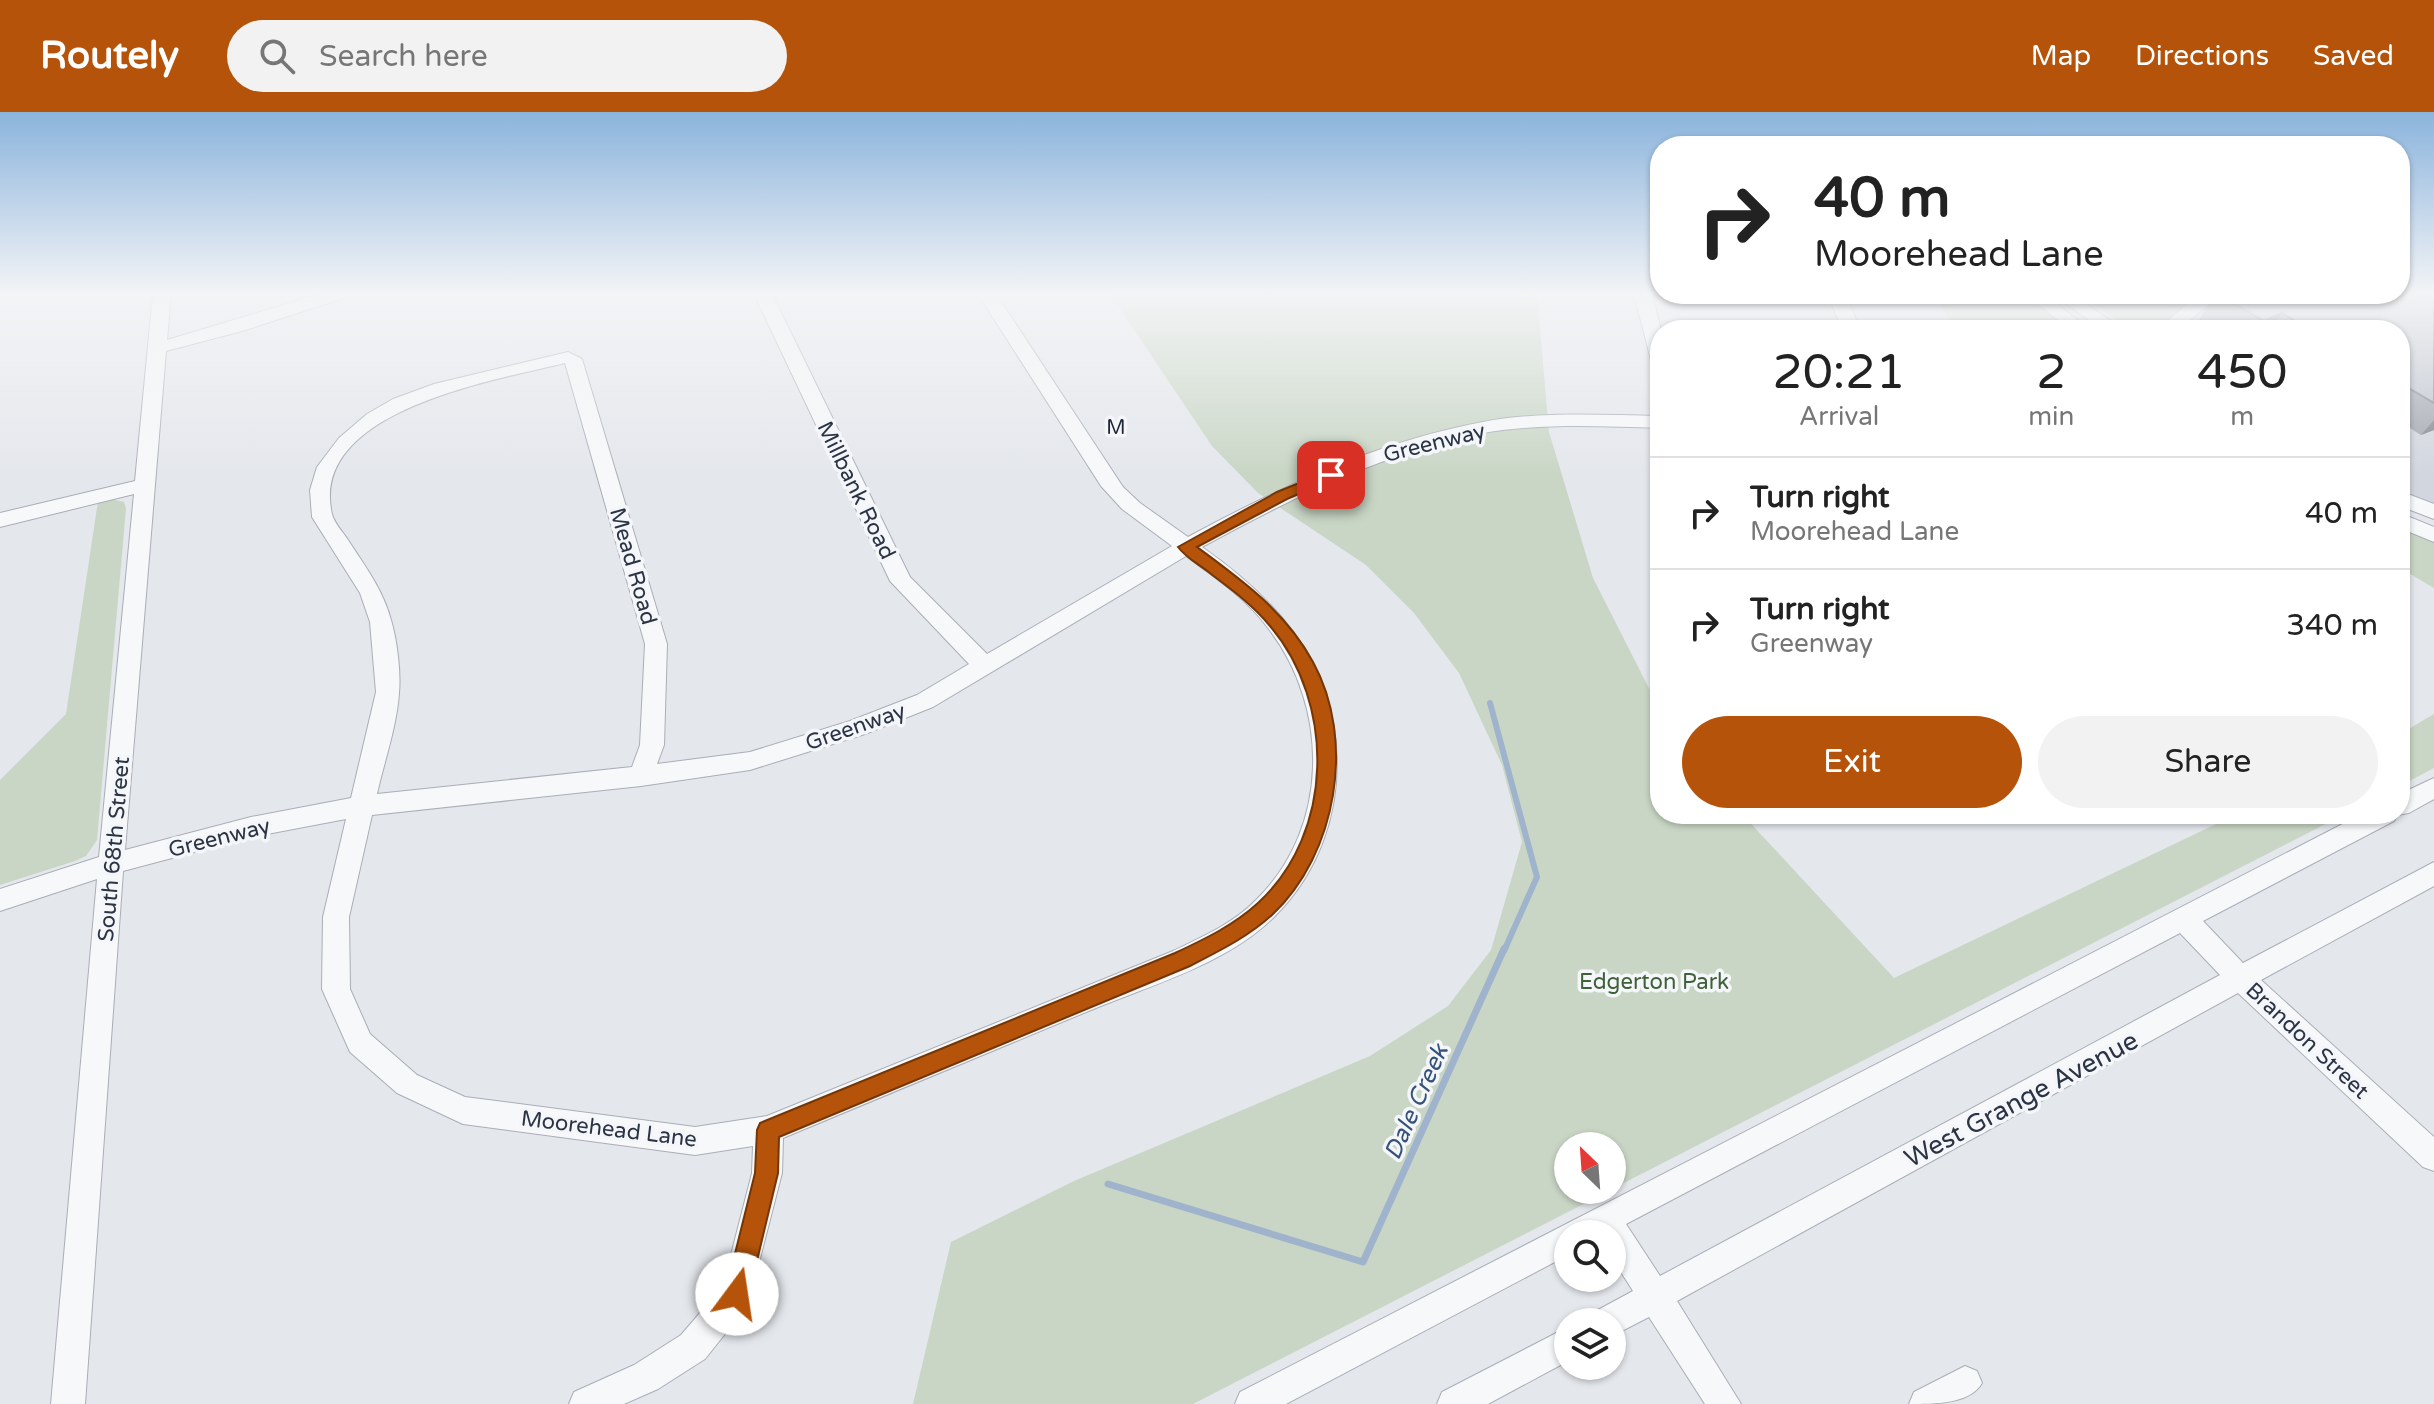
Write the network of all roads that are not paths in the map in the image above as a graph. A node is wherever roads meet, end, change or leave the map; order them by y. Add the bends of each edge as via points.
1 (158, 354) edge
2 (792, 354) edge
3 (1026, 354) edge
4 (573, 359) joint
5 (1650, 422) edge
6 (146, 485) junction
7 (2410, 502) edge
8 (2434, 512) edge
9 (0, 520) edge
10 (2410, 524) edge
11 (2434, 535) edge
12 (1186, 547) junction
13 (983, 664) junction
14 (641, 776) junction
15 (2434, 788) edge
16 (2410, 801) edge
17 (360, 806) junction
18 (2366, 824) edge
19 (111, 864) junction
20 (2434, 873) edge
21 (0, 900) edge
22 (2184, 920) junction
23 (2242, 980) junction
24 (768, 1130) junction
25 (2434, 1157) edge
26 (1605, 1219) joint
27 (1554, 1245) edge
28 (1657, 1295) junction
29 (1626, 1312) edge
30 (1554, 1350) edge
31 (1965, 1383) dead end
32 (68, 1404) edge
33 (586, 1404) edge
34 (1252, 1404) edge
35 (1454, 1404) edge
36 (1724, 1404) edge
37 (1926, 1404) edge

1 - 6 street, South 68th Street
2 - 13 street, Millbank Road via 901,581
3 - 12 street, Moorehead Lane via 1103,475 1127,503
4 - 14 street, Mead Road via 656,644 652,745
4 - 17 street, Moorehead Lane via 441,388 400,403 346,442 327,467 320,490 322,517 371,592 381,622 388,692
5 - 12 street, Greenway via 1485,427 1380,454 1282,495
6 - 9 street
6 - 19 street, South 68th Street
7 - 8 street
10 - 11 street
12 - 13 street, Greenway
12 - 24 street, Moorehead Lane via 1251,596 1306,664 1328,748 1326,786 1296,872 1266,908 1227,938
13 - 14 street, Greenway via 925,701 857,728 750,761
14 - 17 street, Greenway
15 - 16 street
17 - 19 street, Greenway via 251,827
17 - 24 street, Moorehead Lane via 336,917 336,989 360,1043 407,1084 463,1110 695,1141
18 - 22 street
19 - 21 street, Greenway
19 - 32 street, South 68th Street
20 - 23 street, West Grange Avenue
22 - 23 street, Brandon Street
22 - 26 street
23 - 25 street, Brandon Street
23 - 28 street, West Grange Avenue
24 - 33 street via 767,1173 737,1294 693,1347 646,1377
26 - 28 street
27 - 34 street
28 - 29 street, West Grange Avenue
28 - 36 street
30 - 35 street
31 - 37 street

